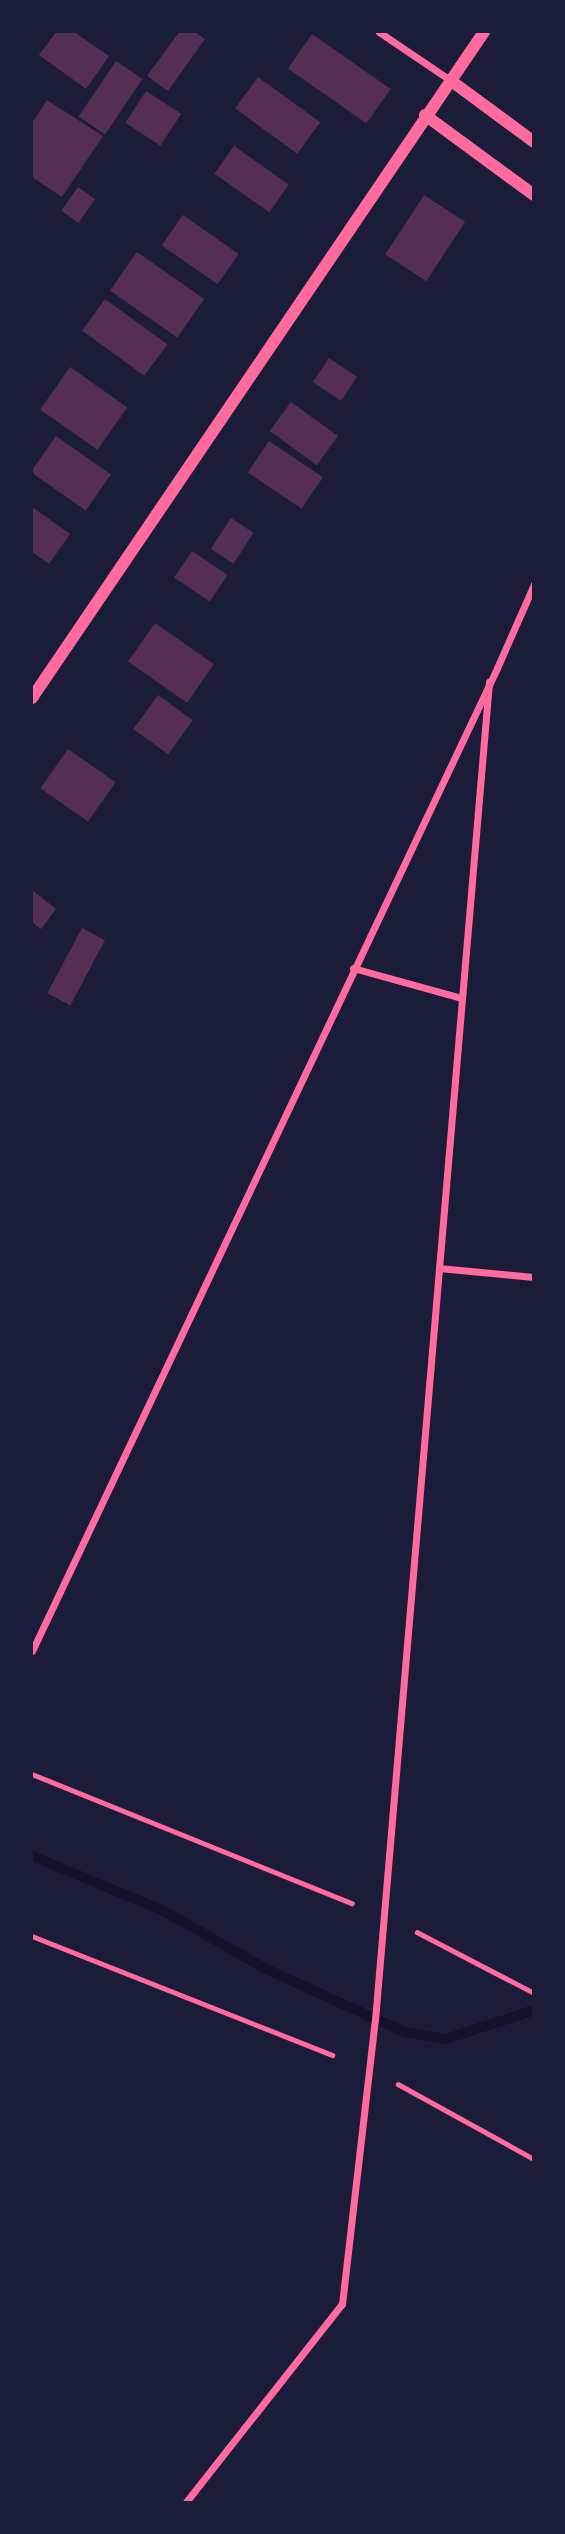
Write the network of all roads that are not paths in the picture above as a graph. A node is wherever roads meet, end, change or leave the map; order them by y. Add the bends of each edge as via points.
1 (379, 32) edge
2 (484, 32) edge
3 (450, 80) junction
4 (425, 115) junction
5 (534, 142) edge
6 (534, 195) edge
7 (534, 584) edge
8 (532, 593) edge
9 (489, 682) junction
10 (32, 698) edge
11 (353, 968) junction
12 (462, 998) junction
13 (439, 1268) junction
14 (534, 1277) edge
15 (32, 1651) edge
16 (186, 2502) edge

1 - 3 street
2 - 3 street
3 - 4 street
3 - 5 street
4 - 6 street
4 - 10 street
7 - 8 street
8 - 9 street
9 - 11 street
9 - 12 street
11 - 12 street
11 - 15 street
12 - 13 street
13 - 14 street
13 - 16 street via 375,2020 342,2304

